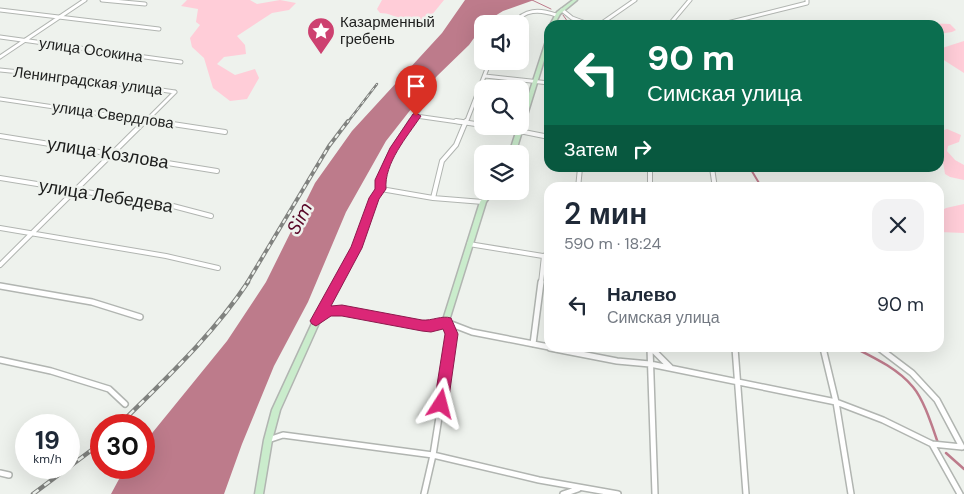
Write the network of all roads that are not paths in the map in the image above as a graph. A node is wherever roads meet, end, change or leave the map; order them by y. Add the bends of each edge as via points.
1 (85, 0) edge
2 (102, 0) edge
3 (575, 0) edge
4 (635, 0) edge
5 (690, 0) edge
6 (807, 1) edge
7 (144, 4) dead end
8 (0, 10) edge
9 (562, 10) junction
10 (522, 15) edge
11 (556, 15) junction
12 (58, 18) junction
13 (554, 20) edge
14 (574, 20) edge
15 (607, 20) edge
16 (673, 20) edge
17 (737, 20) edge
18 (159, 29) dead end
19 (0, 37) edge
20 (24, 40) junction
21 (544, 52) edge
22 (0, 57) edge
23 (181, 62) dead end
24 (0, 70) edge
25 (486, 70) edge
26 (484, 76) junction
27 (535, 82) junction
28 (544, 83) edge
29 (0, 99) edge
30 (529, 103) edge
31 (420, 108) dead end
32 (416, 116) junction
33 (147, 120) junction
34 (465, 122) junction
35 (474, 124) edge
36 (225, 132) dead end
37 (529, 134) edge
38 (0, 136) edge
39 (544, 136) edge
40 (114, 153) junction
41 (217, 171) dead end
42 (0, 178) edge
43 (381, 189) junction
44 (77, 191) junction
45 (433, 198) junction
46 (483, 202) joint
47 (211, 216) dead end
48 (0, 228) edge
49 (32, 233) junction
50 (469, 244) junction
51 (544, 257) edge
52 (0, 265) edge
53 (218, 268) dead end
54 (544, 269) edge
55 (0, 286) edge
56 (140, 317) dead end
57 (316, 321) junction
58 (446, 322) junction
59 (532, 344) junction
60 (544, 346) edge
61 (573, 352) edge
62 (650, 352) edge
63 (654, 352) edge
64 (735, 352) edge
65 (824, 352) edge
66 (884, 352) edge
67 (0, 360) edge
68 (650, 364) junction
69 (672, 368) junction
70 (738, 382) junction
71 (836, 402) junction
72 (125, 404) dead end
73 (268, 440) junction
74 (932, 444) junction
75 (433, 455) junction
76 (0, 473) edge
77 (8, 475) dead end
78 (585, 488) junction
79 (259, 494) edge
80 (424, 494) edge
81 (563, 494) edge
82 (618, 494) edge
83 (655, 494) edge
84 (746, 494) edge
85 (851, 494) edge
86 (960, 494) edge

1 - 12 street
2 - 7 street
3 - 9 main road
4 - 15 street
5 - 16 street
6 - 17 street
8 - 12 street
9 - 11 main road
9 - 14 street
10 - 11 street via 543,10
11 - 13 main road
12 - 18 street
12 - 20 street
19 - 20 street, улица Осокина
20 - 22 street
20 - 23 street, улица Осокина
21 - 27 main road
24 - 33 street, Ленинградская улица via 175,92
25 - 26 street
26 - 27 street
26 - 34 street
27 - 28 street
27 - 30 main road
29 - 33 street, улица Свердлова
31 - 32 street
32 - 34 street
32 - 43 street via 394,148 380,180
33 - 36 street, улица Свердлова
33 - 40 street
34 - 35 street
34 - 45 street via 456,145 442,160
37 - 39 street
38 - 40 street, улица Козлова
40 - 41 street, улица Козлова
40 - 44 street
42 - 44 street, улица Лебедева
43 - 45 street
43 - 57 street via 374,198 356,248
44 - 47 street, улица Лебедева via 173,206
44 - 49 street
45 - 46 street
46 - 50 main road
48 - 49 street
49 - 52 street
49 - 53 street
50 - 51 street
50 - 58 main road
54 - 59 street
55 - 56 street via 92,302
57 - 58 main road via 328,311 342,311 422,326
57 - 73 main road via 276,410
58 - 59 street via 472,332
58 - 75 street via 452,334
59 - 60 street
61 - 68 street
62 - 68 street
63 - 69 street
64 - 70 street
65 - 71 street
66 - 74 street via 912,373 937,400 962,447
67 - 72 street via 109,389
68 - 69 street
68 - 83 street
69 - 70 street
70 - 71 street
70 - 84 street
71 - 74 street
71 - 85 street
73 - 75 street via 284,435
73 - 79 main road
74 - 86 street
75 - 78 street
75 - 80 street
76 - 77 street
78 - 81 street
78 - 82 street

